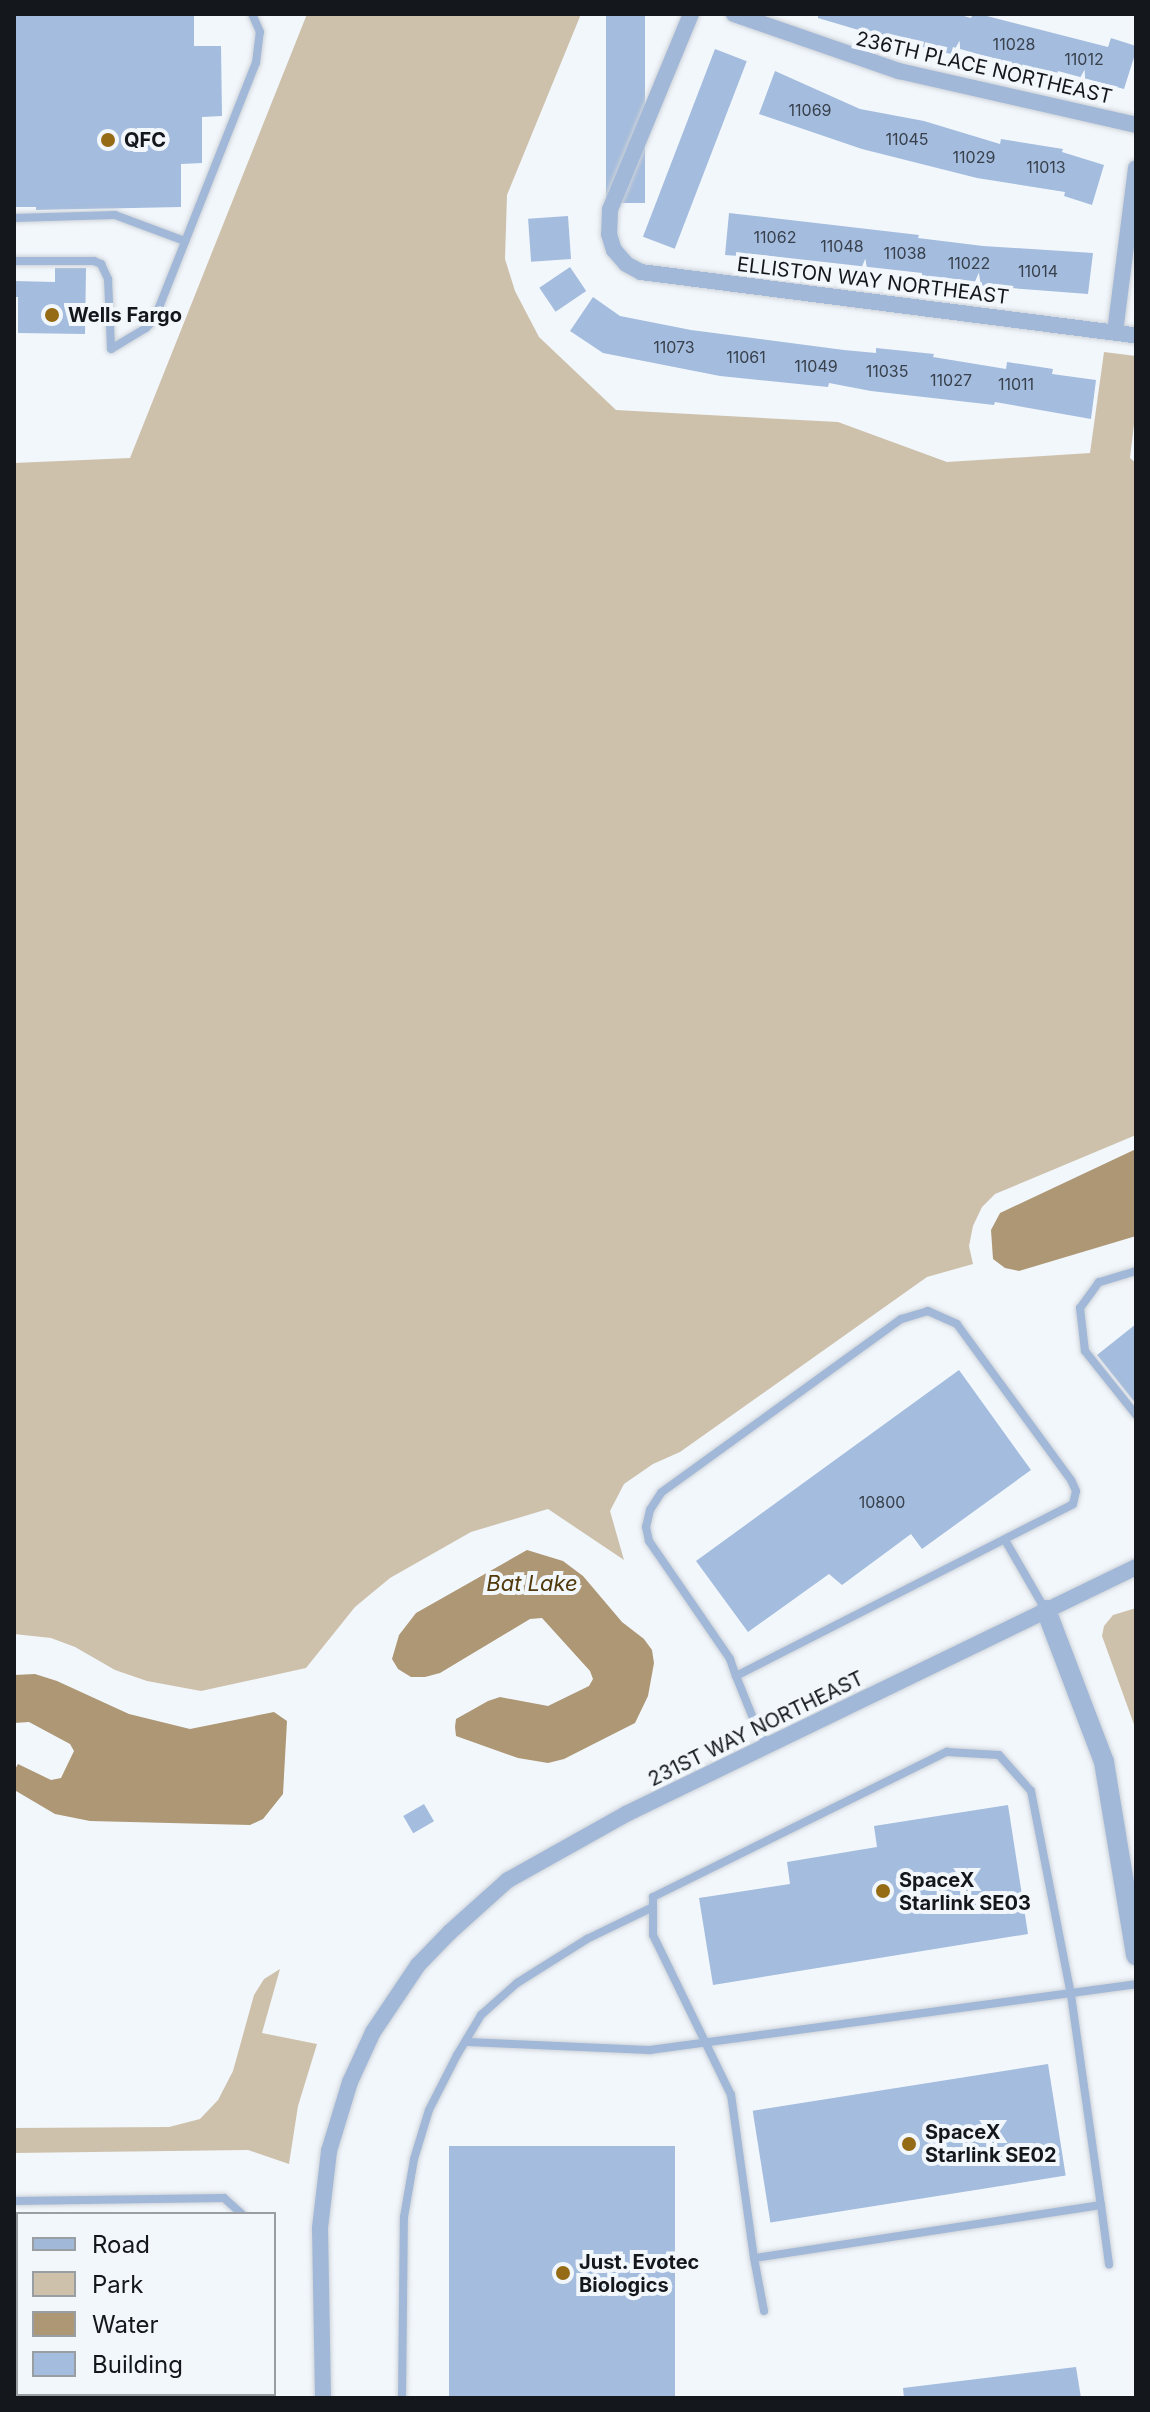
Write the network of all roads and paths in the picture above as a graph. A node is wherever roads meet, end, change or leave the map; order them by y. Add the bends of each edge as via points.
1 (252, 14) edge
2 (691, 14) edge
3 (734, 14) edge
4 (1136, 125) edge
5 (1136, 168) edge
6 (14, 218) edge
7 (185, 241) junction
8 (14, 261) edge
9 (1115, 332) junction
10 (1136, 335) edge
11 (1136, 1271) edge
12 (1136, 1415) edge
13 (1005, 1540) junction
14 (1136, 1567) edge
15 (1046, 1610) junction
16 (736, 1676) junction
17 (768, 1746) junction
18 (653, 1907) junction
19 (1136, 1955) edge
20 (1136, 1984) edge
21 (1071, 1995) junction
22 (466, 2042) junction
23 (707, 2045) junction
24 (14, 2201) edge
25 (1101, 2205) junction
26 (240, 2212) edge
27 (754, 2258) junction
28 (1109, 2264) dead end
29 (764, 2311) dead end
30 (323, 2398) edge
31 (402, 2398) edge

1 - 7 lane via 260,32 256,63
2 - 9 street, ELLISTON WAY NORTHEAST via 610,210 609,234 626,264 641,272
3 - 4 street, 236TH PLACE NORTHEAST via 899,71
5 - 9 street
6 - 7 lane via 115,215
7 - 8 lane via 154,320 111,349 108,279 101,264
9 - 10 street, ELLISTON WAY NORTHEAST
11 - 12 lane via 1099,1282 1080,1308 1085,1351
13 - 15 lane
13 - 16 lane
13 - 16 lane via 1073,1504 1076,1491 957,1324 928,1311 915,1312 661,1493 650,1510 649,1541 717,1638
14 - 15 street, 231ST WAY NORTHEAST
15 - 17 street, 231ST WAY NORTHEAST
15 - 19 street via 1104,1762
16 - 17 lane
17 - 30 street, 231ST WAY NORTHEAST via 626,1814 508,1880 418,1965 373,2032 350,2082 329,2151 320,2228
18 - 21 lane via 653,1897 947,1752 999,1755 1031,1791
18 - 22 lane via 587,1939 517,1983 481,2015
18 - 23 lane via 653,1935
20 - 21 lane
21 - 23 lane
21 - 25 lane
22 - 23 lane via 650,2050
22 - 31 lane via 429,2110 414,2159 404,2217
23 - 27 lane via 731,2095
24 - 26 lane via 224,2198
25 - 27 lane
25 - 28 lane
27 - 29 lane

